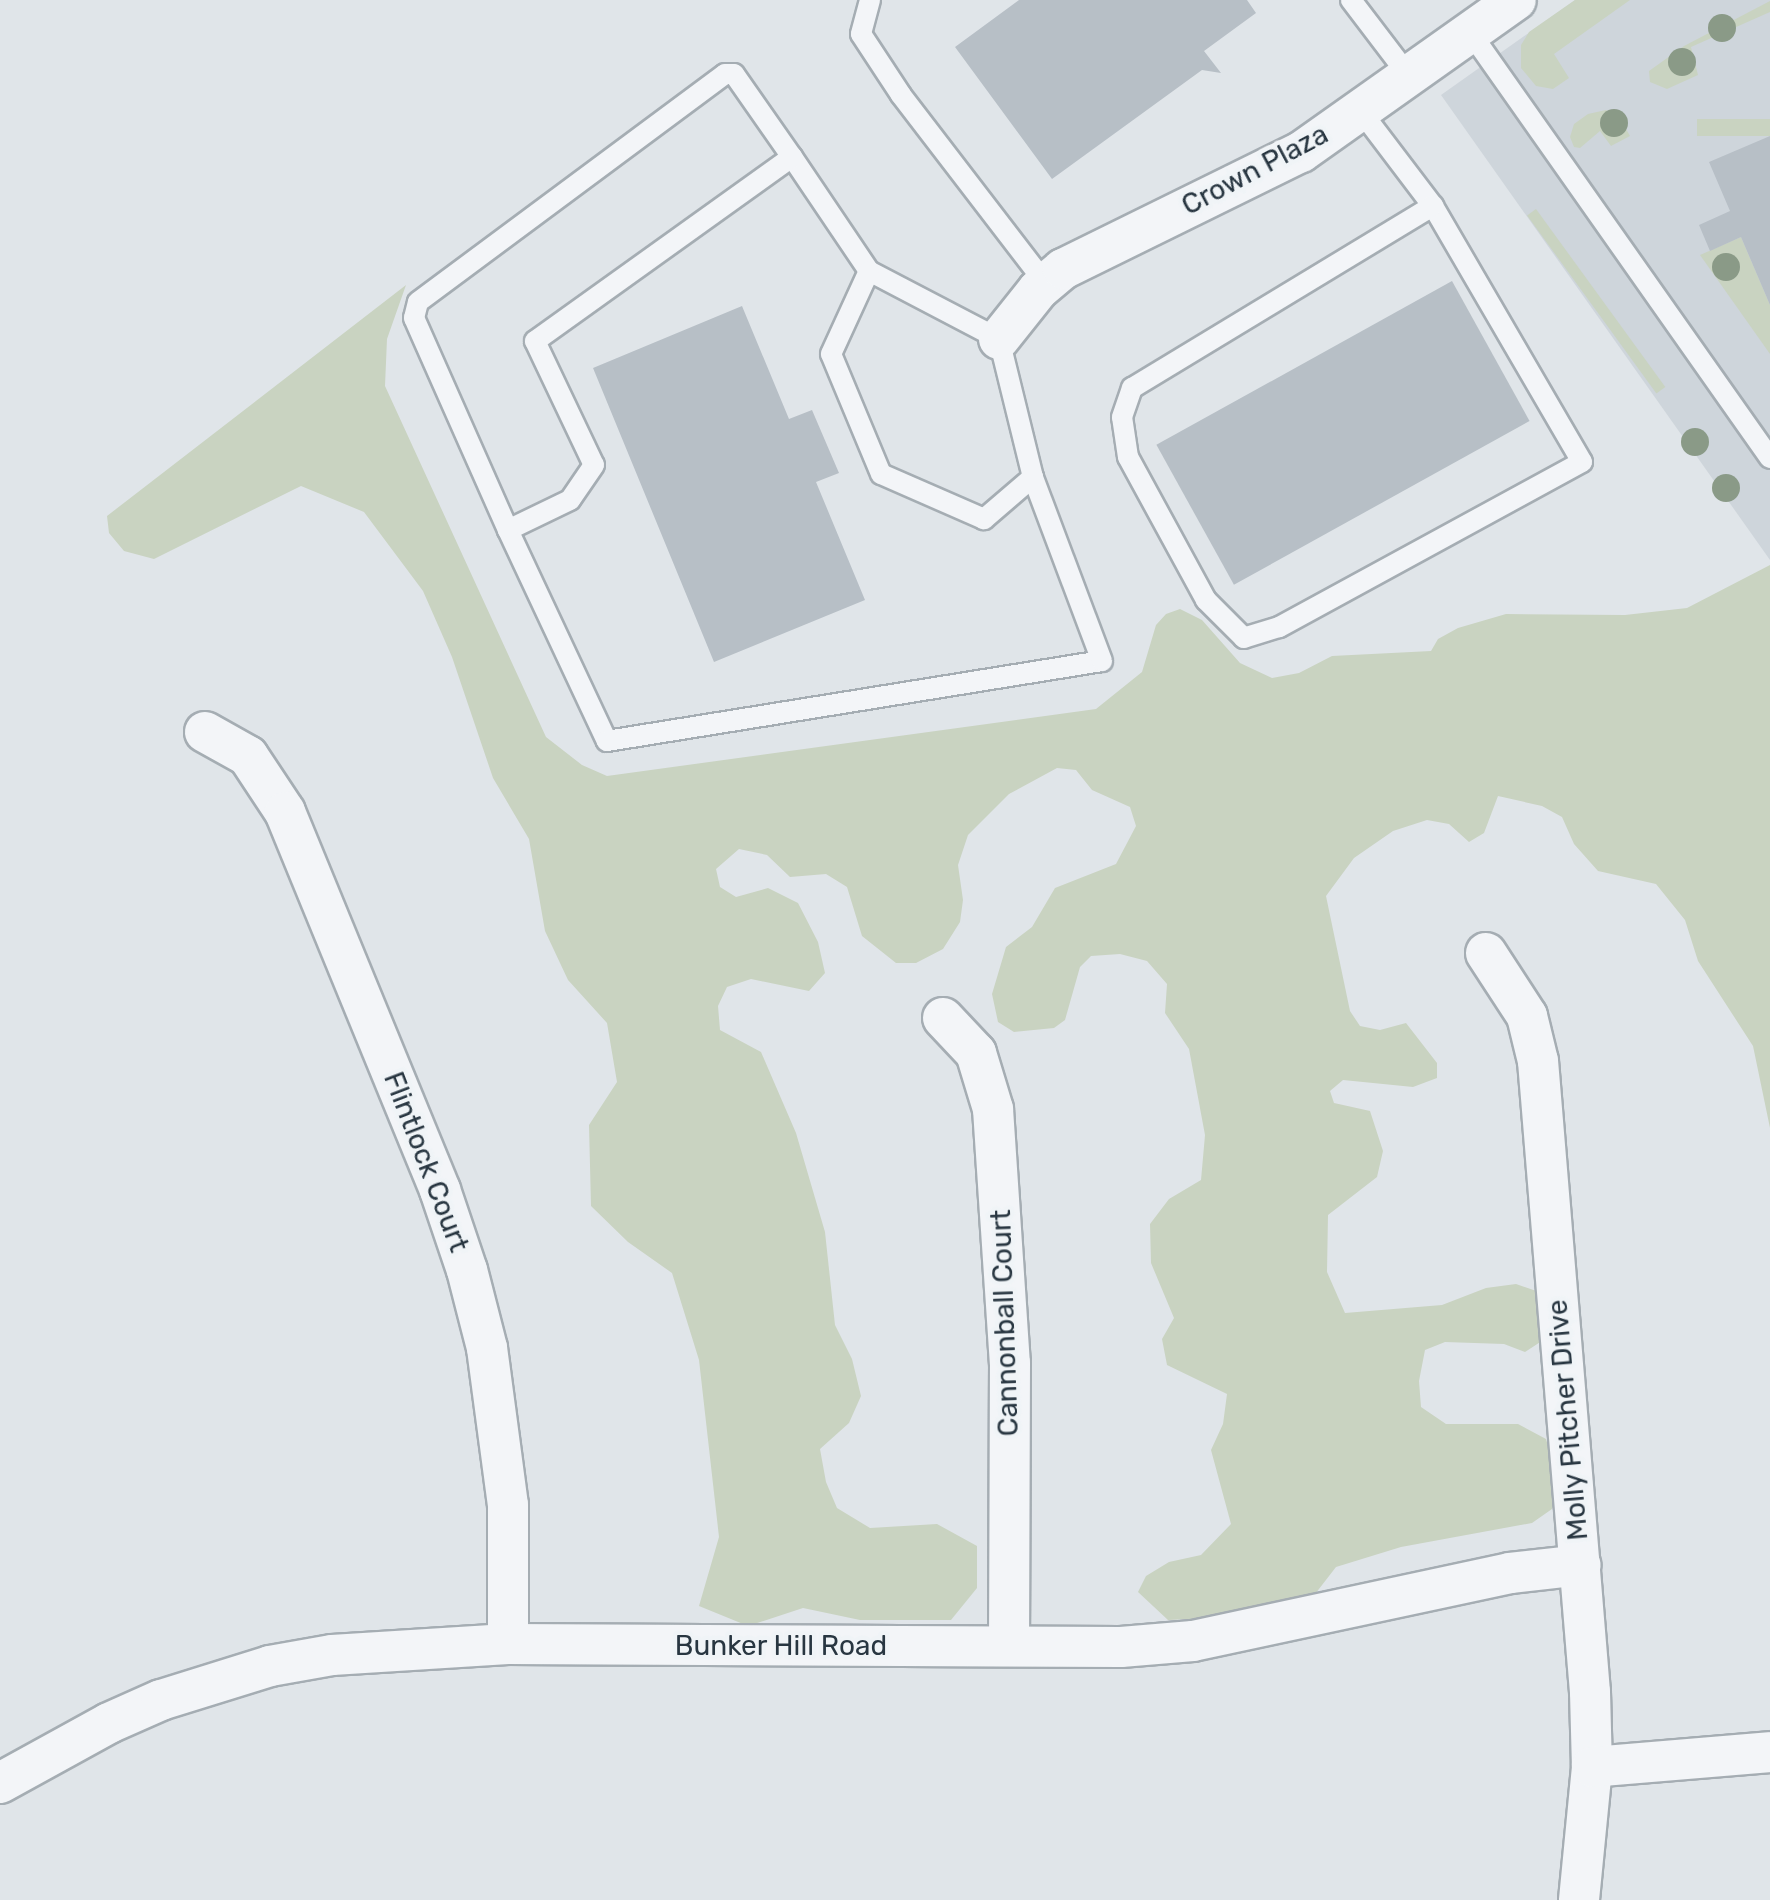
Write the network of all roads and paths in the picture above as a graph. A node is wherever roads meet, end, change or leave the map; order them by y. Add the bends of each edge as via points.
1 (870, 0) edge
2 (1350, 0) edge
3 (1505, 3) edge
4 (1470, 32) junction
5 (1408, 76) junction
6 (1360, 110) junction
7 (792, 157) junction
8 (1433, 206) junction
9 (868, 272) junction
10 (1045, 283) junction
11 (998, 340) junction
12 (1770, 458) edge
13 (1033, 476) junction
14 (508, 530) junction
15 (205, 732) dead end
16 (1486, 954) dead end
17 (943, 1018) dead end
18 (1580, 1565) junction
19 (508, 1644) junction
20 (1009, 1644) junction
21 (1770, 1752) edge
22 (1592, 1767) junction
23 (0, 1784) edge
24 (1579, 1900) edge

1 - 10 lane via 861,34
2 - 5 lane
3 - 4 street, Crown Plaza
4 - 5 street, Crown Plaza
4 - 12 lane
5 - 6 street, Crown Plaza
6 - 8 lane
6 - 10 street, Crown Plaza via 1301,152 1100,248
7 - 9 lane
7 - 14 lane via 536,341 594,464 570,500
7 - 14 lane via 734,74 724,74 418,302 414,318
8 - 8 lane via 1582,462 1279,627 1244,638 1206,600 1128,457 1122,418 1132,388
9 - 11 lane
9 - 13 lane via 830,354 881,474 984,519
10 - 11 street, Crown Plaza
11 - 13 lane
13 - 14 lane via 1102,661 607,742
15 - 19 street, Flintlock Court via 248,756 285,812 467,1270 490,1365 508,1506
16 - 18 street, Molly Pitcher Drive via 1526,1016 1538,1062
17 - 20 street, Cannonball Court via 976,1053 993,1109 1010,1364
18 - 20 street, Bunker Hill Road via 1510,1573 1193,1641
18 - 22 street, Molly Pitcher Drive
19 - 20 street, Bunker Hill Road
19 - 23 street, Bunker Hill Road via 332,1655 209,1682 108,1723
21 - 22 street
22 - 24 street, Molly Pitcher Drive

